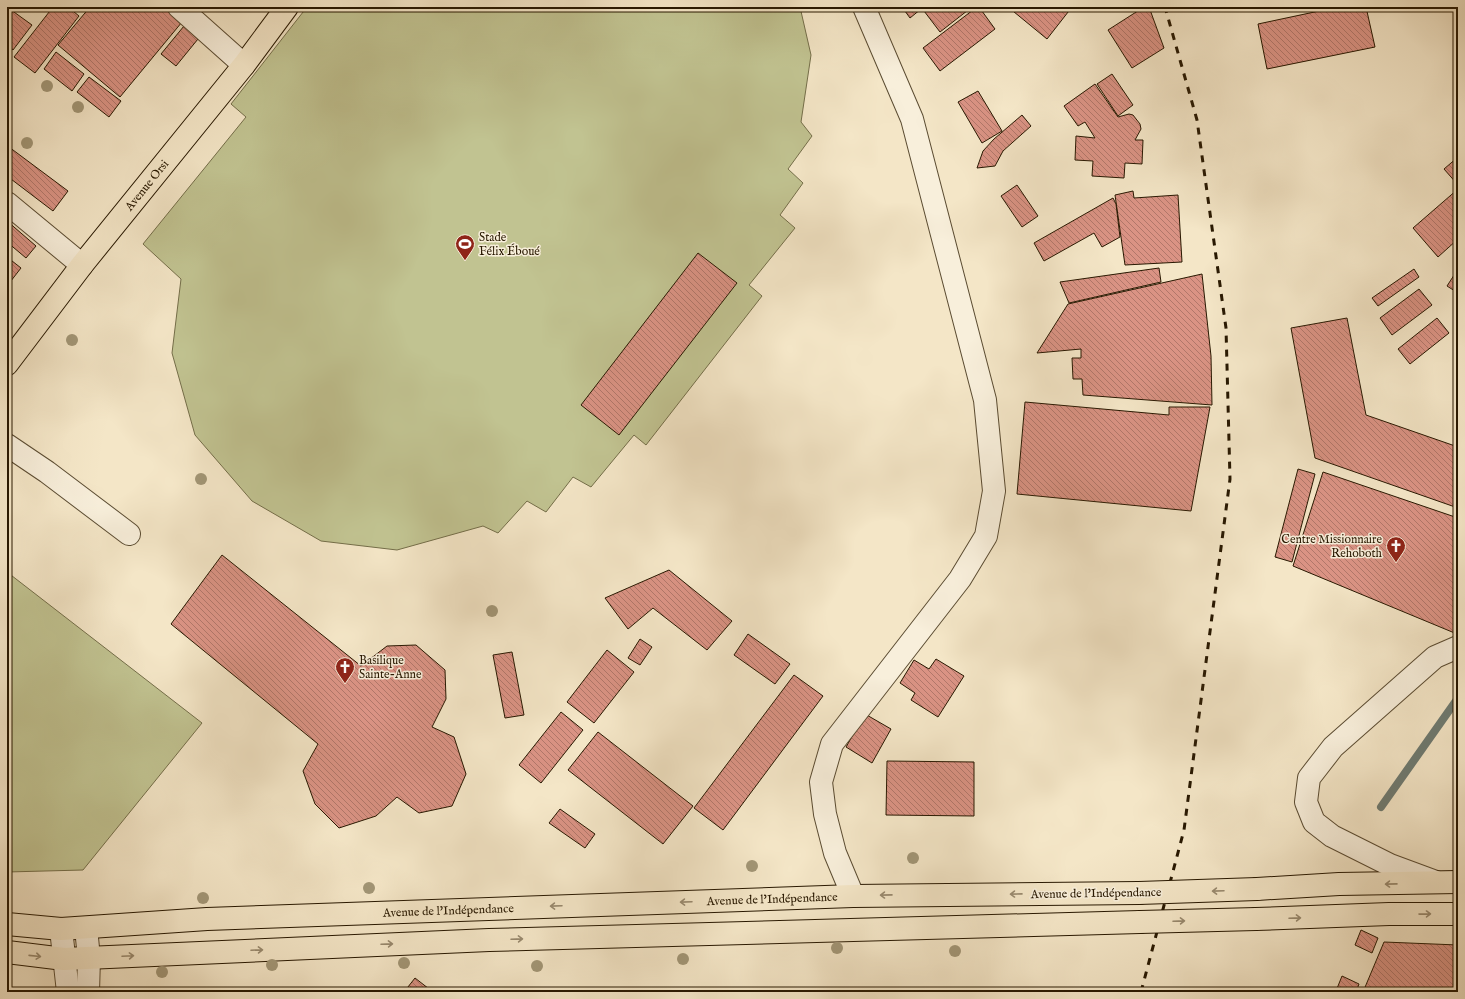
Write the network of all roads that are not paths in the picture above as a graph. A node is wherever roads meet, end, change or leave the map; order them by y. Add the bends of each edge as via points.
1 (179, 7) edge
2 (287, 7) edge
3 (864, 7) edge
4 (244, 65) junction
5 (7, 204) edge
6 (82, 265) junction
7 (7, 364) edge
8 (7, 445) edge
9 (129, 534) dead end
10 (1458, 647) edge
11 (1448, 882) edge
12 (853, 896) junction
13 (1458, 914) edge
14 (7, 924) edge
15 (86, 928) junction
16 (61, 929) junction
17 (7, 952) edge
18 (89, 958) junction
19 (64, 959) junction
20 (68, 992) edge
21 (88, 992) edge

1 - 4 street
2 - 4 main road, Avenue Orsi
3 - 12 street via 912,119 986,400 994,491 986,536 960,579 832,744 821,782 825,814 835,852
4 - 6 main road, Avenue Orsi
5 - 6 street
6 - 7 main road, Avenue Orsi
8 - 9 street
10 - 11 street via 1435,657 1333,747 1309,778 1306,802 1314,822 1332,836 1390,865
11 -> 12 main road, Avenue de l'Indépendance, bridge via 1139,892
12 -> 15 main road, Avenue de l'Indépendance via 207,919
18 -> 13 main road, bridge via 497,939
14 - 16 main road
15 - 16 main road
15 - 18 street
16 - 19 street
17 -> 19 main road
18 - 19 main road
18 - 21 street
19 - 20 street

